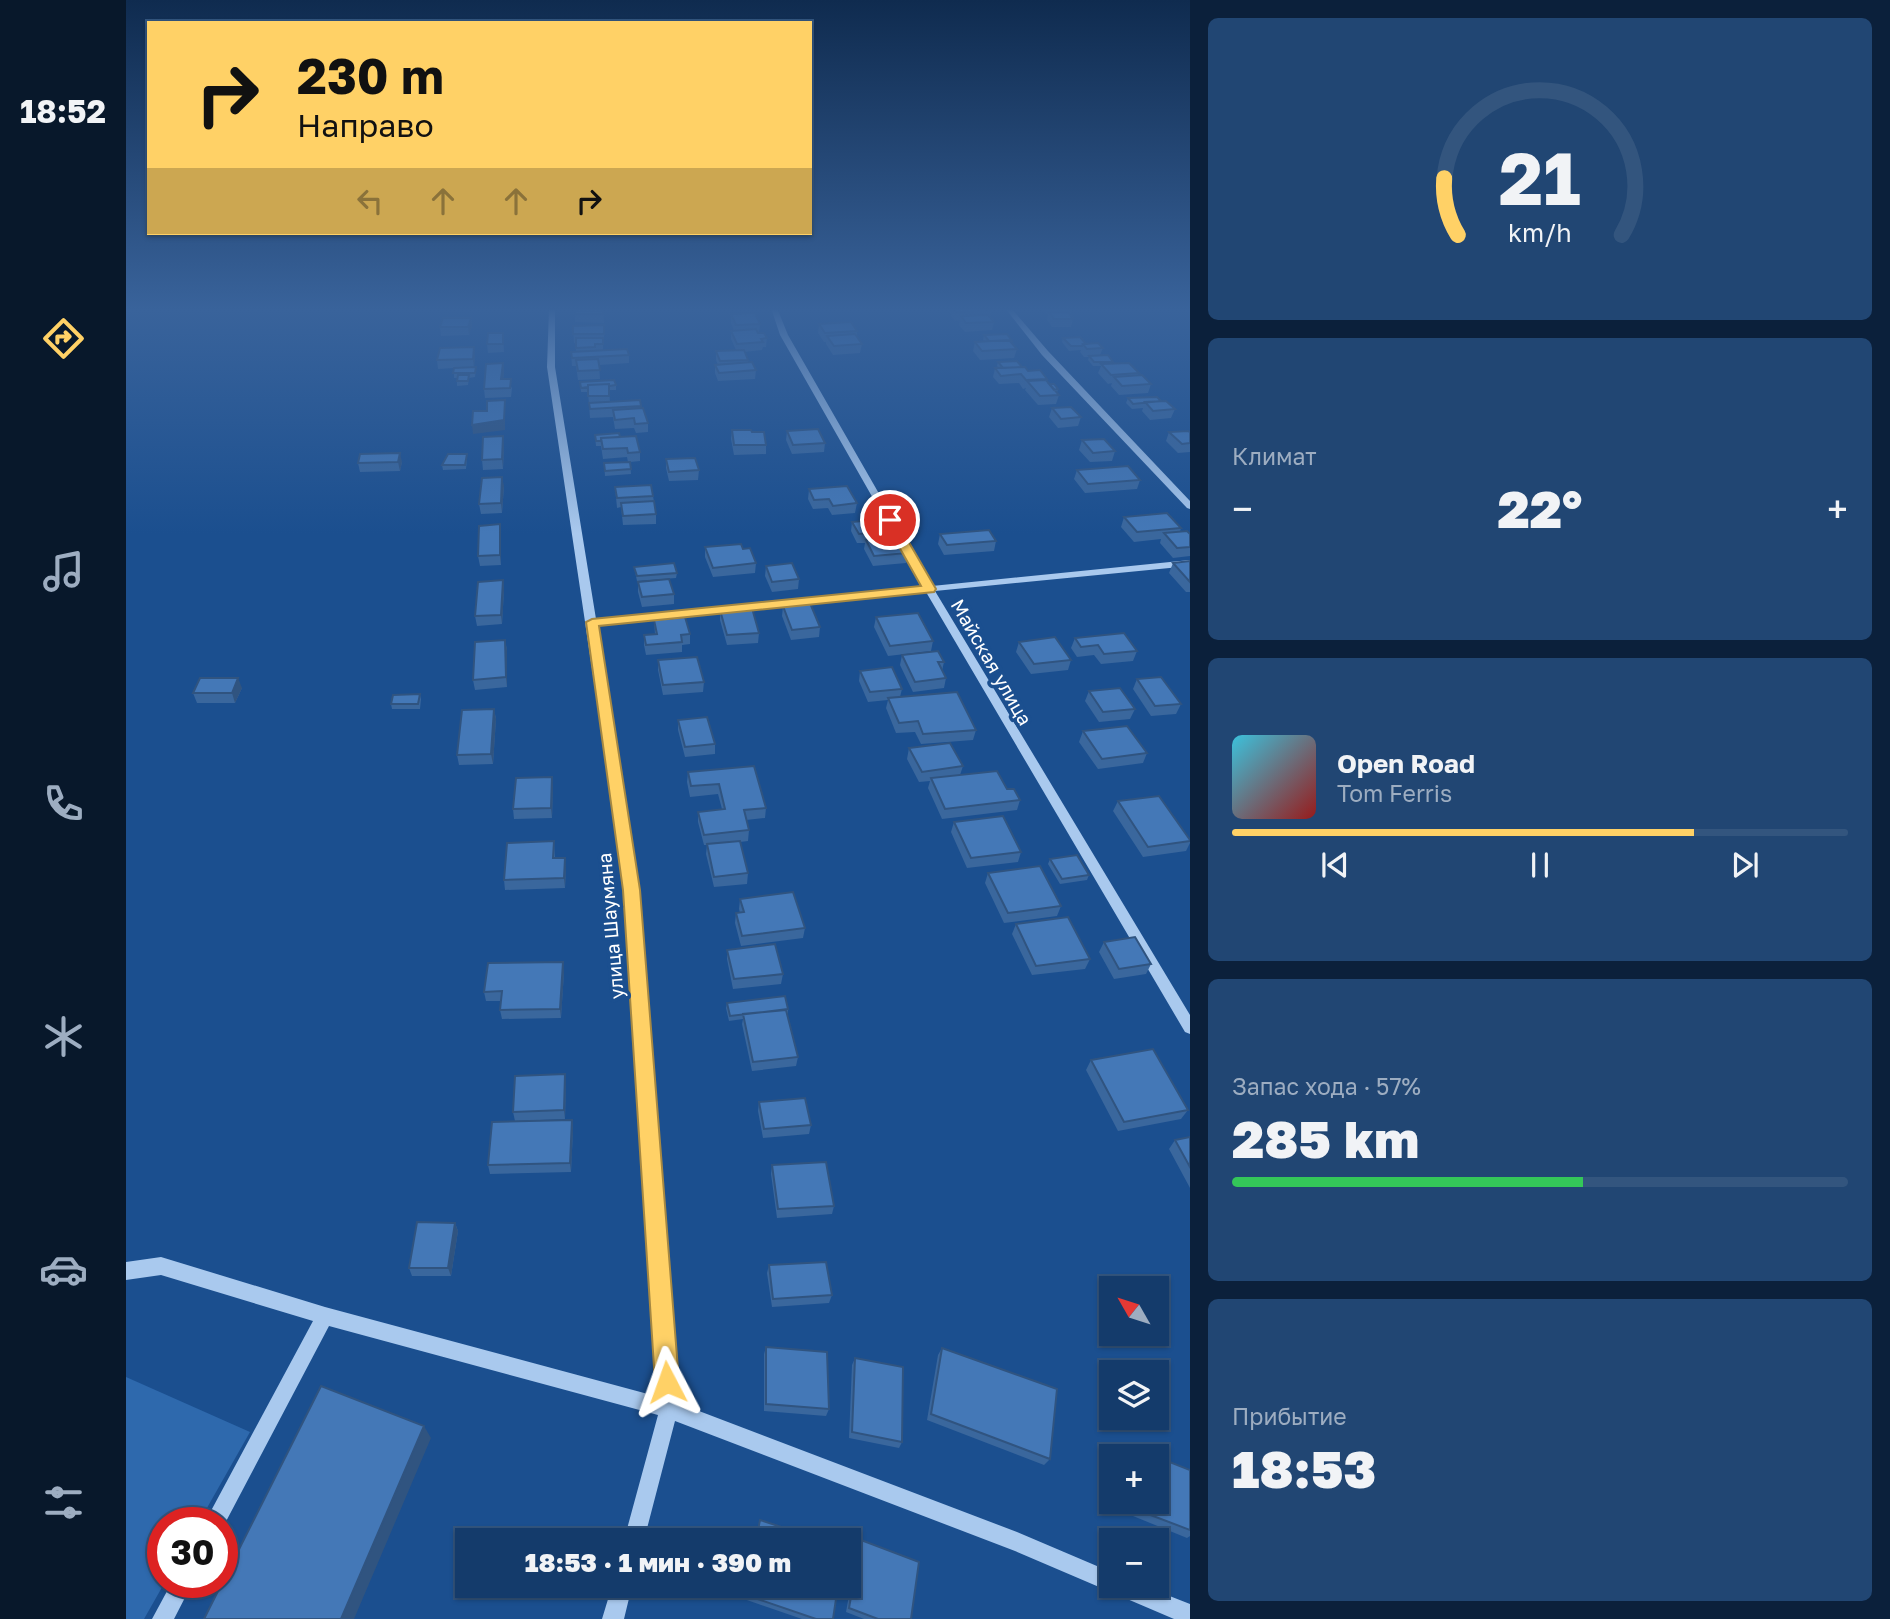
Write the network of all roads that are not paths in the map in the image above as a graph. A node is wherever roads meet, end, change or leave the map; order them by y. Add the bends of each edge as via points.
1 (553, 384) edge
2 (812, 384) edge
3 (1074, 384) edge
4 (1190, 506) edge
5 (1190, 563) edge
6 (929, 589) junction
7 (592, 622) junction
8 (1190, 1028) edge
9 (126, 1271) edge
10 (326, 1316) junction
11 (669, 1409) junction
12 (223, 1507) edge
13 (637, 1528) edge
14 (1099, 1577) edge
15 (174, 1598) edge
16 (619, 1598) edge
17 (1149, 1598) edge
18 (1190, 1615) edge
19 (163, 1619) edge
20 (613, 1619) edge

1 - 7 street, улица Шаумяна
2 - 6 street, Майская улица
3 - 4 street
5 - 6 street
6 - 7 street
6 - 8 street, Майская улица
7 - 11 street, улица Шаумяна via 632,890
9 - 10 street via 161,1266
10 - 11 street
10 - 12 street
11 - 13 street, улица Шаумяна
11 - 14 street
15 - 19 street
16 - 20 street
17 - 18 street

